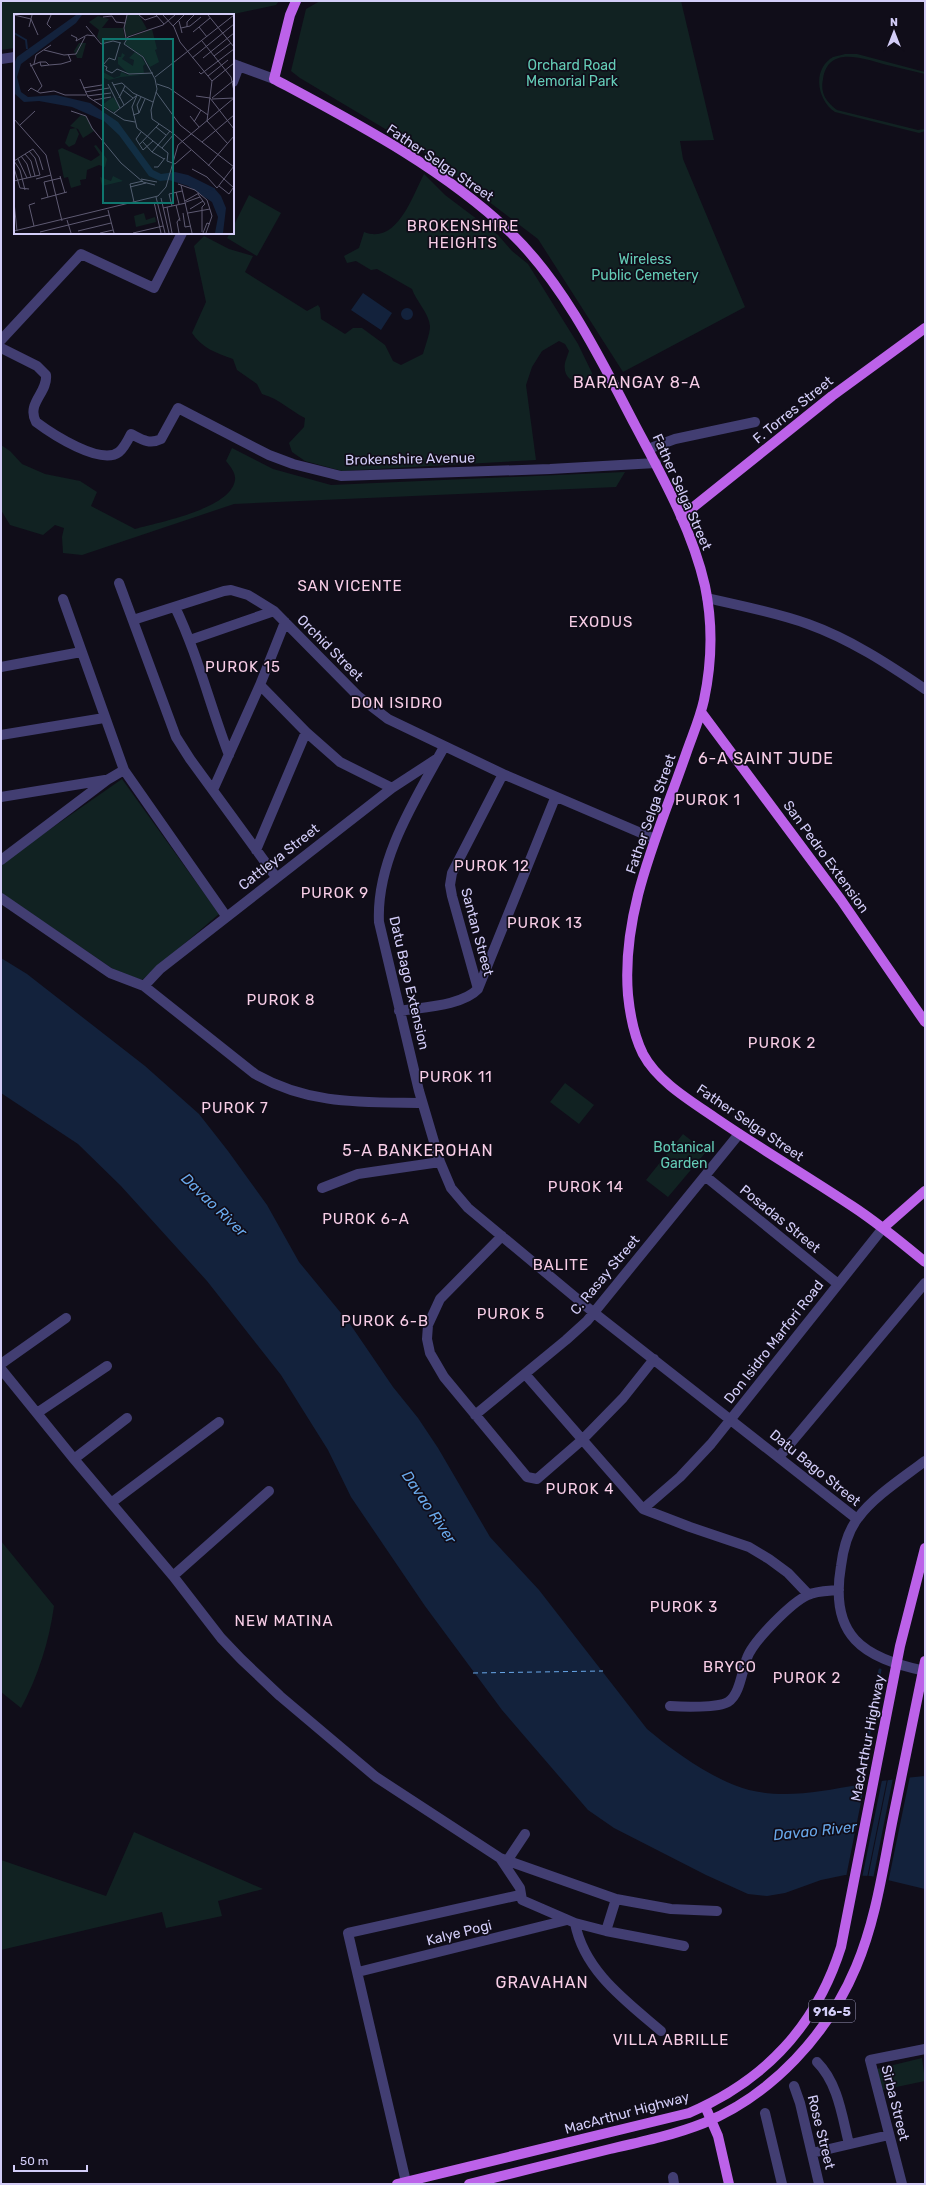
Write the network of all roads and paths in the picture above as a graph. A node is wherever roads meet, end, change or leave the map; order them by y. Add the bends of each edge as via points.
1 (296, 1) edge
2 (14, 57) edge
3 (1, 59) edge
4 (236, 65) edge
5 (234, 76) edge
6 (274, 79) junction
7 (181, 234) edge
8 (925, 328) edge
9 (1, 340) edge
10 (1, 348) edge
11 (755, 422) dead end
12 (648, 449) junction
13 (656, 463) junction
14 (681, 517) junction
15 (119, 583) dead end
16 (707, 598) junction
17 (63, 599) dead end
18 (175, 607) junction
19 (274, 611) junction
20 (132, 620) junction
21 (285, 622) junction
22 (190, 640) junction
23 (81, 652) junction
24 (1, 667) edge
25 (260, 685) junction
26 (925, 689) edge
27 (701, 712) junction
28 (104, 718) junction
29 (306, 732) junction
30 (1, 735) edge
31 (444, 747) junction
32 (229, 755) junction
33 (438, 758) junction
34 (124, 770) junction
35 (503, 774) junction
36 (107, 780) junction
37 (392, 788) junction
38 (213, 790) junction
39 (1, 797) edge
40 (555, 798) junction
41 (655, 839) junction
42 (256, 850) junction
43 (1, 860) edge
44 (276, 877) junction
45 (1, 898) edge
46 (226, 916) junction
47 (144, 986) junction
48 (478, 990) junction
49 (399, 1011) junction
50 (925, 1022) edge
51 (422, 1103) junction
52 (739, 1134) junction
53 (440, 1162) junction
54 (704, 1176) junction
55 (322, 1188) dead end
56 (925, 1191) edge
57 (883, 1228) junction
58 (502, 1236) junction
59 (925, 1262) edge
60 (925, 1283) edge
61 (838, 1284) junction
62 (593, 1312) junction
63 (66, 1318) dead end
64 (654, 1359) junction
65 (1, 1364) edge
66 (107, 1366) dead end
67 (1, 1369) edge
68 (525, 1374) junction
69 (37, 1413) junction
70 (475, 1415) junction
71 (127, 1418) dead end
72 (731, 1418) junction
73 (219, 1422) dead end
74 (582, 1440) junction
75 (779, 1457) junction
76 (74, 1459) junction
77 (925, 1461) edge
78 (269, 1491) dead end
79 (111, 1503) junction
80 (643, 1509) junction
81 (857, 1519) junction
82 (925, 1548) edge
83 (173, 1576) junction
84 (838, 1590) junction
85 (808, 1594) junction
86 (925, 1661) edge
87 (925, 1671) edge
88 (670, 1706) dead end
89 (524, 1834) dead end
90 (504, 1860) junction
91 (520, 1895) junction
92 (616, 1899) junction
93 (717, 1911) dead end
94 (571, 1922) junction
95 (606, 1932) junction
96 (684, 1946) dead end
97 (358, 1972) junction
98 (661, 2031) dead end
99 (925, 2049) edge
100 (817, 2062) dead end
101 (794, 2086) dead end
102 (705, 2106) junction
103 (765, 2113) dead end
104 (711, 2120) junction
105 (889, 2135) junction
106 (849, 2144) junction
107 (812, 2153) junction
108 (402, 2183) edge
109 (469, 2184) edge
110 (729, 2184) edge
111 (782, 2184) edge
112 (819, 2184) edge
113 (902, 2184) edge

1 - 6 main road
2 - 3 street
4 - 5 street
4 - 6 street, Father Selga Street
6 - 12 main road, Father Selga Street via 339,114 424,166 474,202 512,234 538,263 571,311 608,373
7 - 9 street via 154,288 81,254
8 - 14 main road, F. Torres Street via 832,396
10 - 13 street, Brokenshire Avenue via 37,366 46,375 46,385 36,399 34,409 35,418 40,424 87,452 99,456 120,452 131,434 146,442 161,439 178,408 269,455 341,476 535,470
11 - 12 street via 675,439
12 - 13 main road, Father Selga Street
13 - 14 main road, Father Selga Street
14 - 16 main road, Father Selga Street via 700,569
15 - 20 street
16 - 26 street via 775,613 836,635
16 - 27 main road, Father Selga Street via 711,641 710,664
17 - 23 street
18 - 19 street, Orchid Street via 231,590 248,595
18 - 20 street, Orchid Street
18 - 22 street
19 - 21 street, Orchid Street
19 - 22 street
20 - 38 street via 176,737
21 - 25 street
21 - 31 street, Orchid Street via 367,704 388,719
22 - 32 street
23 - 24 street
23 - 28 street
25 - 29 street
25 - 32 street
27 - 41 main road, Father Selga Street
27 - 50 main road, San Pedro Extension via 841,900
28 - 30 street
28 - 34 street
29 - 37 street via 345,765
29 - 42 street
31 - 33 street, Datu Bago Extension
31 - 35 street, Orchid Street
32 - 38 street
33 - 37 street, Cattleya Street
33 - 49 street, Datu Bago Extension via 394,846 378,906 379,922
34 - 36 street
34 - 46 street
35 - 40 street, Orchid Street
35 - 48 street, Santan Street via 452,873 450,885
36 - 39 street
36 - 43 street
37 - 44 street, Cattleya Street
38 - 42 street
40 - 41 street, Orchid Street
40 - 48 street
41 - 52 main road, Father Selga Street via 636,902 628,951 628,999 635,1035 645,1057 657,1072 690,1100
42 - 44 street
44 - 46 street, Cattleya Street
45 - 47 street via 110,973
46 - 47 street, Cattleya Street via 160,969
47 - 51 street via 255,1074 284,1089 326,1100
48 - 49 street via 471,997 460,1000
49 - 51 street, Datu Bago Extension
51 - 53 street, Datu Bago Extension
52 - 54 street, C. Rasay Street
52 - 57 main road, Father Selga Street
53 - 55 street via 358,1174
53 - 58 street, Datu Bago Extension via 458,1198
54 - 61 street, Posadas Street
54 - 62 street, C. Rasay Street
56 - 57 main road, Don Isidro Marfori Road
57 - 59 main road, Father Selga Street
57 - 61 street, Don Isidro Marfori Road
58 - 62 street, Datu Bago Extension
58 - 70 street via 450,1287 434,1310 428,1325 430,1353
60 - 75 street
61 - 72 street, Don Isidro Marfori Road
62 - 64 street, Datu Bago Street
62 - 68 street, C. Rasay Street via 574,1334
63 - 65 street
64 - 72 street, Datu Bago Street
64 - 74 street via 623,1398
66 - 69 street
67 - 69 street
68 - 70 street, C. Rasay Street
68 - 74 street
69 - 76 street
70 - 74 street via 532,1480 537,1479
71 - 76 street
72 - 75 street, Datu Bago Street
72 - 80 street, Don Isidro Marfori Road via 680,1477
73 - 79 street
74 - 80 street
75 - 81 street, Datu Bago Street
76 - 79 street
77 - 81 street via 870,1505
78 - 83 street
79 - 83 street
80 - 85 street via 690,1528 749,1547 788,1573
81 - 84 street, Datu Bago Street via 845,1547
82 - 102 main road, MacArthur Highway / 916-5 via 900,1646 836,1965 822,1996 790,2043 775,2058 727,2094
83 - 90 street via 221,1638 280,1696 376,1777
84 - 85 street
84 - 87 street, Datu Bago Street via 840,1611 846,1625 863,1648 882,1659
85 - 88 street via 754,1644 733,1698 727,1703 698,1707
86 - 104 main road, 916-5 via 880,1882 857,1966 823,2026 802,2052 773,2080 747,2100
89 - 90 street
90 - 91 street via 520,1888
90 - 92 street
91 - 94 street via 522,1900
91 - 97 street via 348,1933
92 - 93 street via 671,1909
92 - 95 street
94 - 95 street
94 - 97 street, Kalye Pogi
94 - 98 street via 602,1977
95 - 96 street
97 - 108 street
99 - 105 street, Sirba Street via 870,2060
100 - 106 street via 832,2082
101 - 107 street, Rose Street
102 - 104 main road
102 - 108 main road, MacArthur Highway / 916-5 via 680,2117
103 - 111 street
104 - 109 main road, 916-5 via 659,2137
104 - 110 main road via 718,2136
105 - 106 street
105 - 113 street, Sirba Street
106 - 107 street
107 - 112 street, Rose Street

